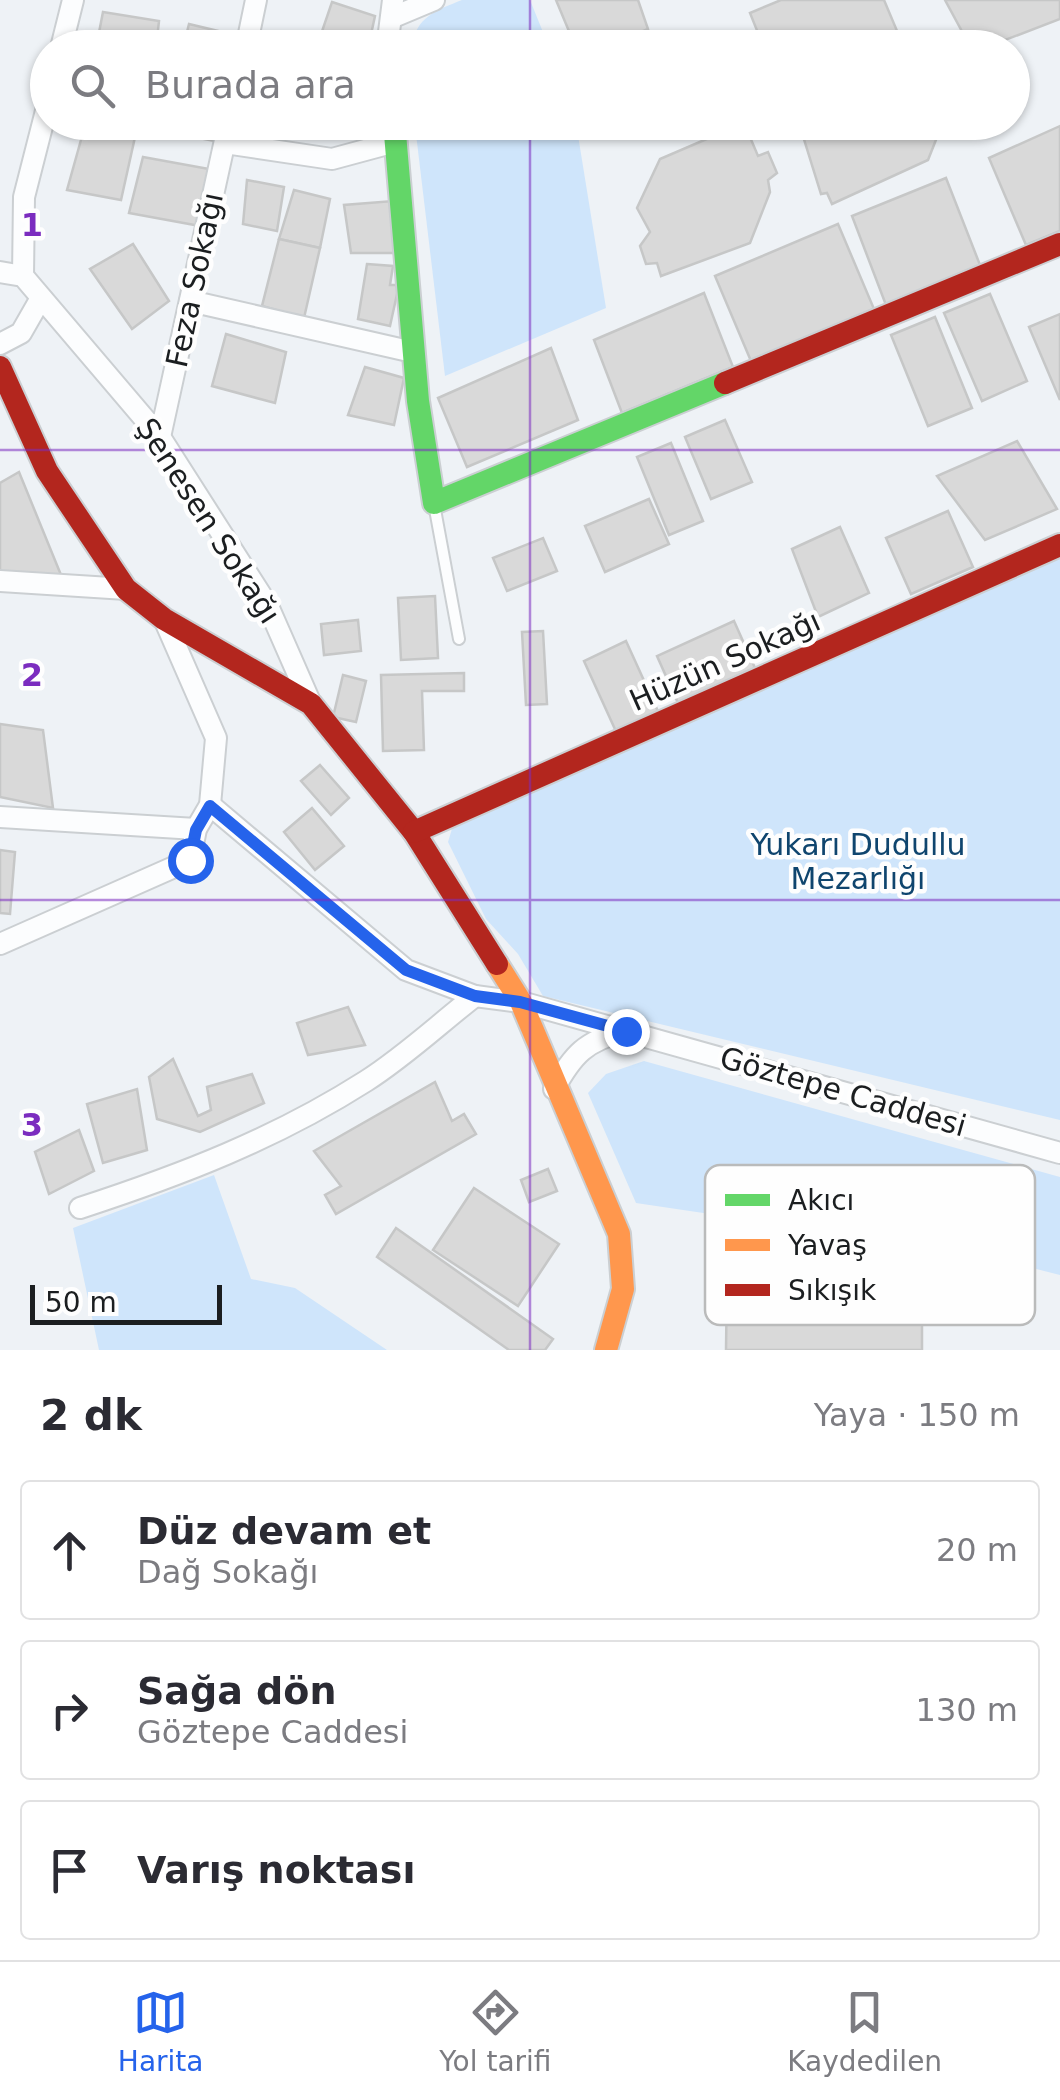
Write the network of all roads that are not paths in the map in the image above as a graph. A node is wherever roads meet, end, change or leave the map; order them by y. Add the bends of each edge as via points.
1 (73, 0) edge
2 (256, 0) edge
3 (434, 0) edge
4 (392, 9) edge
5 (66, 30) edge
6 (250, 30) edge
7 (39, 140) edge
8 (225, 140) edge
9 (254, 140) edge
10 (376, 140) edge
11 (395, 140) edge
12 (1060, 244) edge
13 (0, 272) edge
14 (23, 276) junction
15 (42, 298) junction
16 (190, 301) junction
17 (0, 344) edge
18 (413, 352) junction
19 (0, 367) edge
20 (160, 437) junction
21 (434, 503) junction
22 (1060, 545) edge
23 (0, 581) edge
24 (126, 589) junction
25 (164, 619) junction
26 (459, 639) dead end
27 (310, 704) junction
28 (210, 806) junction
29 (0, 817) edge
30 (196, 830) junction
31 (414, 832) junction
32 (0, 944) edge
33 (475, 996) junction
34 (520, 1002) junction
35 (626, 1031) junction
36 (554, 1088) junction
37 (1060, 1153) edge
38 (80, 1208) dead end
39 (606, 1350) edge

1 - 5 street
2 - 6 street
3 - 4 street
7 - 14 street via 24,197
8 - 16 street, Feza Sokağı
9 - 10 street via 332,160
11 - 18 street
12 - 21 street
13 - 14 street
14 - 15 street, Şenesen Sokağı
15 - 17 street via 21,333
15 - 20 street, Şenesen Sokağı
16 - 18 street
16 - 20 street, Feza Sokağı
18 - 21 street
19 - 24 street via 47,471
20 - 27 street, Şenesen Sokağı via 268,606
21 - 26 lane
22 - 31 street, Hüzün Sokağı
23 - 24 street
24 - 25 street
25 - 27 street
25 - 28 street via 216,738
27 - 31 street
28 - 30 street
28 - 33 street, Göztepe Caddesi via 406,970
29 - 30 street
30 - 32 street via 190,860
31 - 34 street
33 - 34 street, Göztepe Caddesi
33 - 38 street via 368,1080 242,1150
34 - 35 street, Göztepe Caddesi
34 - 36 street
35 - 36 street via 585,1044
35 - 37 street, Göztepe Caddesi
36 - 39 street via 618,1234 623,1289

